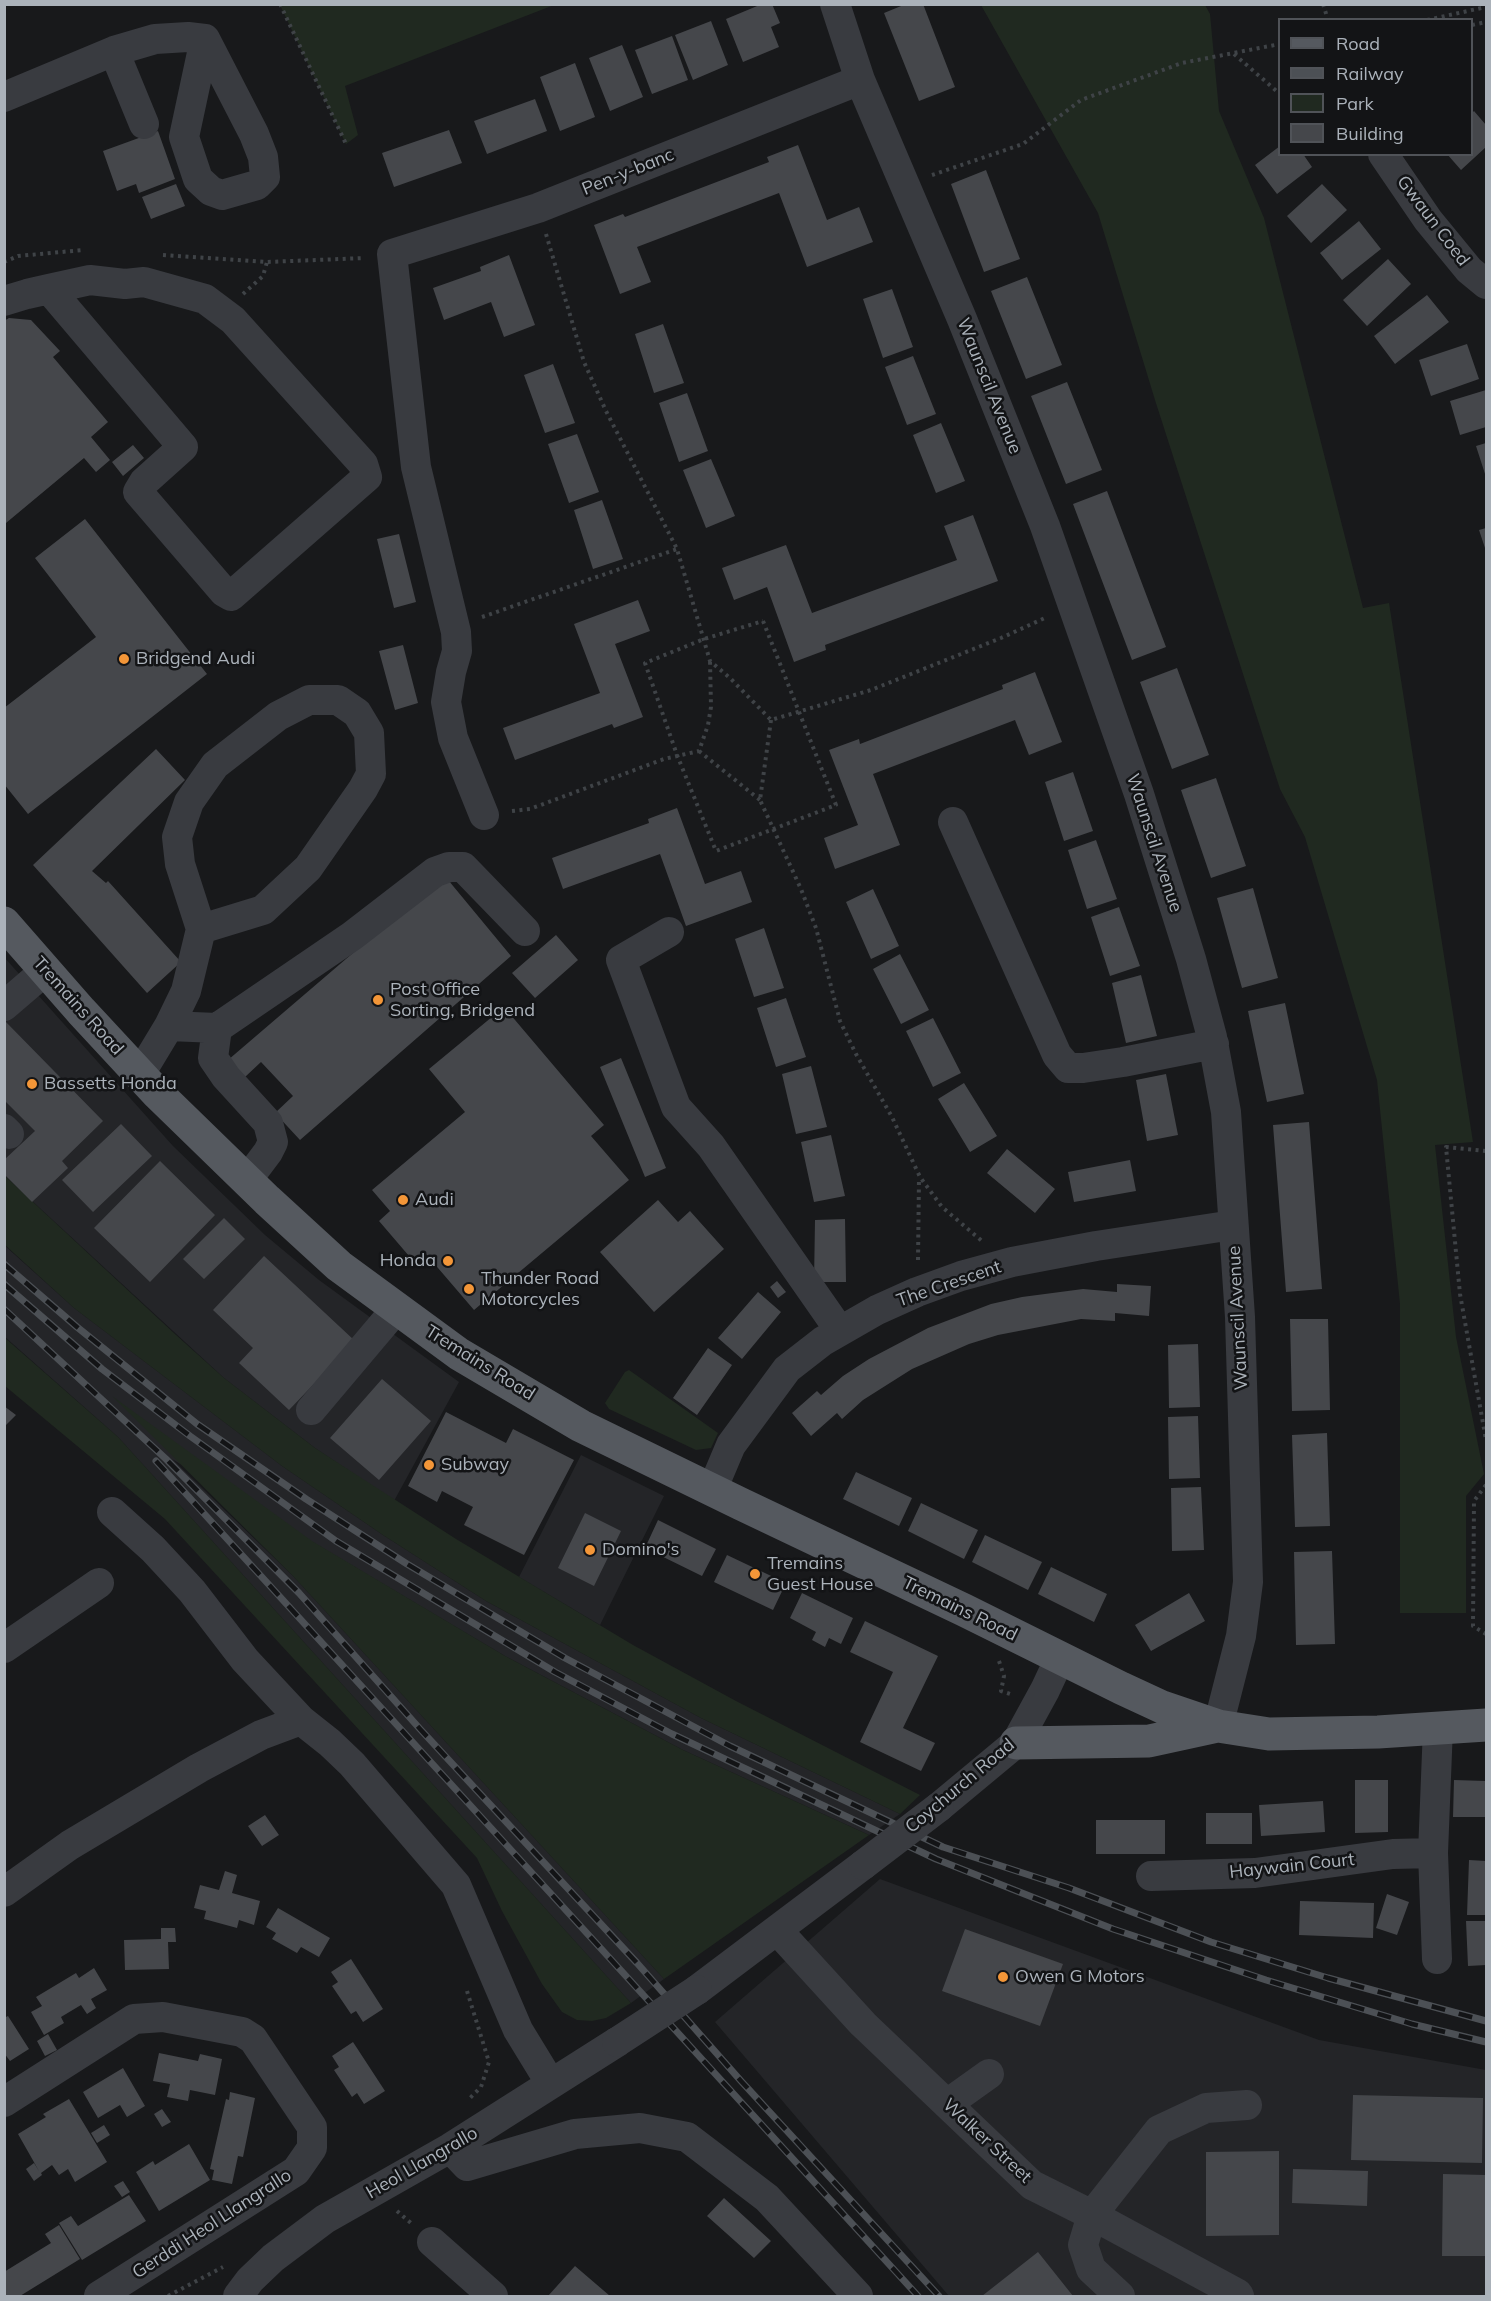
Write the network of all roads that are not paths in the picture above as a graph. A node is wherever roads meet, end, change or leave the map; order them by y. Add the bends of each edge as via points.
1 (835, 4) edge
2 (205, 39) dead end
3 (114, 51) junction
4 (860, 80) junction
5 (4, 97) edge
6 (144, 124) dead end
7 (1384, 156) edge
8 (1486, 284) edge
9 (49, 289) junction
10 (4, 301) edge
11 (484, 815) road end
12 (953, 822) dead end
13 (4, 923) edge
14 (201, 929) junction
15 (525, 931) dead end
16 (669, 932) dead end
17 (46, 970) junction
18 (4, 1006) edge
19 (169, 1026) junction
20 (217, 1028) junction
21 (1214, 1044) junction
22 (140, 1074) junction
23 (247, 1180) junction
24 (1233, 1225) junction
25 (397, 1308) junction
26 (840, 1331) junction
27 (311, 1410) dead end
28 (712, 1490) junction
29 (112, 1512) dead end
30 (99, 1583) dead end
31 (4, 1648) edge
32 (1060, 1658) junction
33 (300, 1720) junction
34 (1486, 1725) edge
35 (1218, 1726) junction
36 (1438, 1727) junction
37 (1016, 1743) junction
38 (1433, 1853) junction
39 (1151, 1875) dead end
40 (4, 1892) edge
41 (777, 1930) junction
42 (1437, 1959) dead end
43 (617, 2042) joint
44 (989, 2074) dead end
45 (551, 2084) junction
46 (4, 2102) edge
47 (947, 2104) junction
48 (1247, 2105) dead end
49 (450, 2148) junction
50 (1092, 2215) junction
51 (426, 2236) road end
52 (232, 2285) edge
53 (99, 2296) edge
54 (493, 2296) edge
55 (858, 2296) edge
56 (1120, 2296) edge
57 (1239, 2296) edge

1 - 4 street, Waunscil Avenue
2 - 3 street via 155,39
3 - 5 street
3 - 6 street
4 - 11 street, Pen-y-banc via 538,208 392,254 416,467 455,627 457,651 446,702 453,738
4 - 21 street, Waunscil Avenue via 1045,526 1139,794
7 - 8 street, Gwaun Coed via 1428,220 1469,270
9 - 9 street via 183,447 138,492 224,592 231,596 367,477 363,464 232,320 205,299 144,282 90,280
9 - 10 street
12 - 21 street via 1057,1055 1068,1068 1123,1062
13 - 17 main road, Tremains Road
14 - 14 street via 180,864 177,837 189,802 215,765 278,716 309,700 338,700 357,713 369,733 370,774 363,789 308,868 263,910
14 - 19 street via 186,991
15 - 20 street via 463,867 449,867 435,872 352,936
16 - 26 street via 621,960 676,1107 711,1146
17 - 18 street
17 - 22 main road, Tremains Road
19 - 20 street
19 - 22 street
20 - 23 street via 213,1058 268,1123 273,1142
21 - 24 street, Waunscil Avenue via 1227,1112
22 - 23 main road, Tremains Road
23 - 25 main road, Tremains Road via 339,1266
24 - 26 street, The Crescent via 1012,1262 917,1292
24 - 35 street, Waunscil Avenue via 1240,1317 1248,1582 1241,1636
25 - 27 street
25 - 28 main road, Tremains Road via 459,1354 581,1426
26 - 28 street, The Crescent via 787,1369 731,1445
28 - 32 main road, Tremains Road
29 - 33 street via 192,1591 245,1659
30 - 31 street
32 - 35 main road via 1162,1707
32 - 37 street, Coychurch Road
33 - 40 street via 199,1767 70,1845
33 - 45 street via 352,1764 456,1885 518,2030
34 - 36 main road
35 - 36 main road via 1269,1734
35 - 37 main road via 1149,1741
36 - 38 street
37 - 41 street, Coychurch Road, bridge
38 - 39 street, Haywain Court via 1392,1854 1255,1873
38 - 42 street
41 - 43 street, Coychurch Road, bridge via 697,1990
41 - 47 street, Walker Street via 863,2024
43 - 45 street, Heol Llangrallo
44 - 47 street
45 - 49 street, Heol Llangrallo
46 - 53 street, Gerddi Heol Llangrallo via 134,2019 163,2017 242,2032 253,2039 312,2127 312,2148 296,2171
47 - 50 street, Walker Street via 1032,2185
48 - 50 street via 1206,2108 1159,2130
49 - 52 street, Heol Llangrallo via 325,2219 250,2280
49 - 55 street via 467,2166 575,2134 640,2128 687,2137 767,2198
50 - 56 street via 1083,2245 1091,2269
50 - 57 street, Walker Street
51 - 54 street

